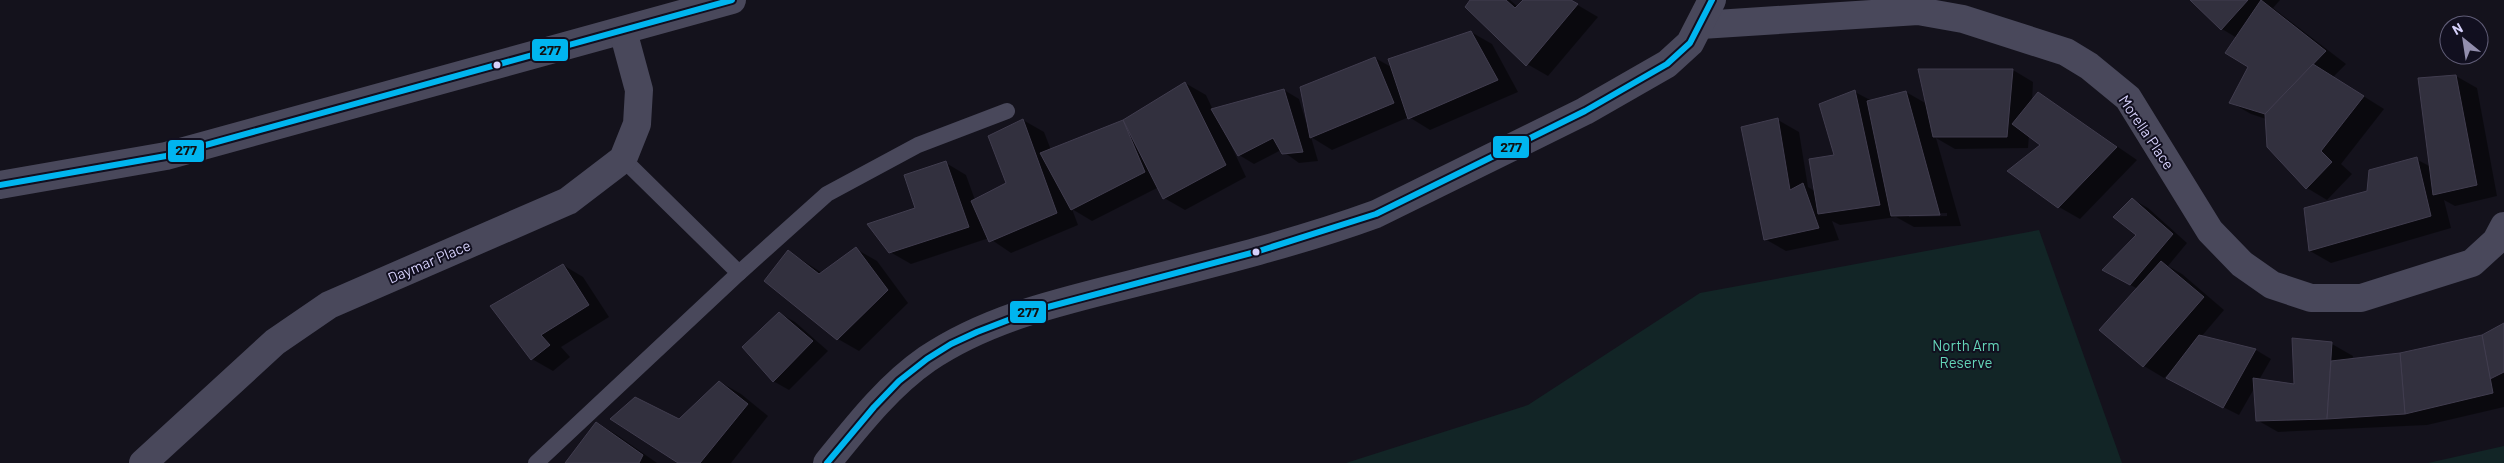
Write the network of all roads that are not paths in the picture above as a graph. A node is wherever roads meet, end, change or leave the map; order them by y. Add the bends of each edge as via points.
1 (732, 0) edge
2 (1712, 0) edge
3 (1701, 25) junction
4 (623, 30) junction
5 (1007, 111) dead end
6 (623, 159) junction
7 (0, 185) edge
8 (2504, 226) edge
9 (739, 273) junction
10 (143, 463) edge
11 (536, 463) edge
12 (828, 463) edge

1 - 4 street
2 - 3 street
3 - 8 street, Morella Place via 1918,11 1963,19 2066,52 2128,98 2210,231 2242,264 2272,285 2312,298 2361,298 2472,263 2496,241
3 - 12 street via 1690,43 1667,64 1576,116 1376,214 1218,262 1042,306 970,333 898,382
4 - 6 street via 639,90 637,124
4 - 7 street via 166,156
5 - 9 lane via 918,145 827,194
6 - 9 lane
6 - 10 street, Daymar Place via 568,201 329,305 275,342
9 - 11 lane

